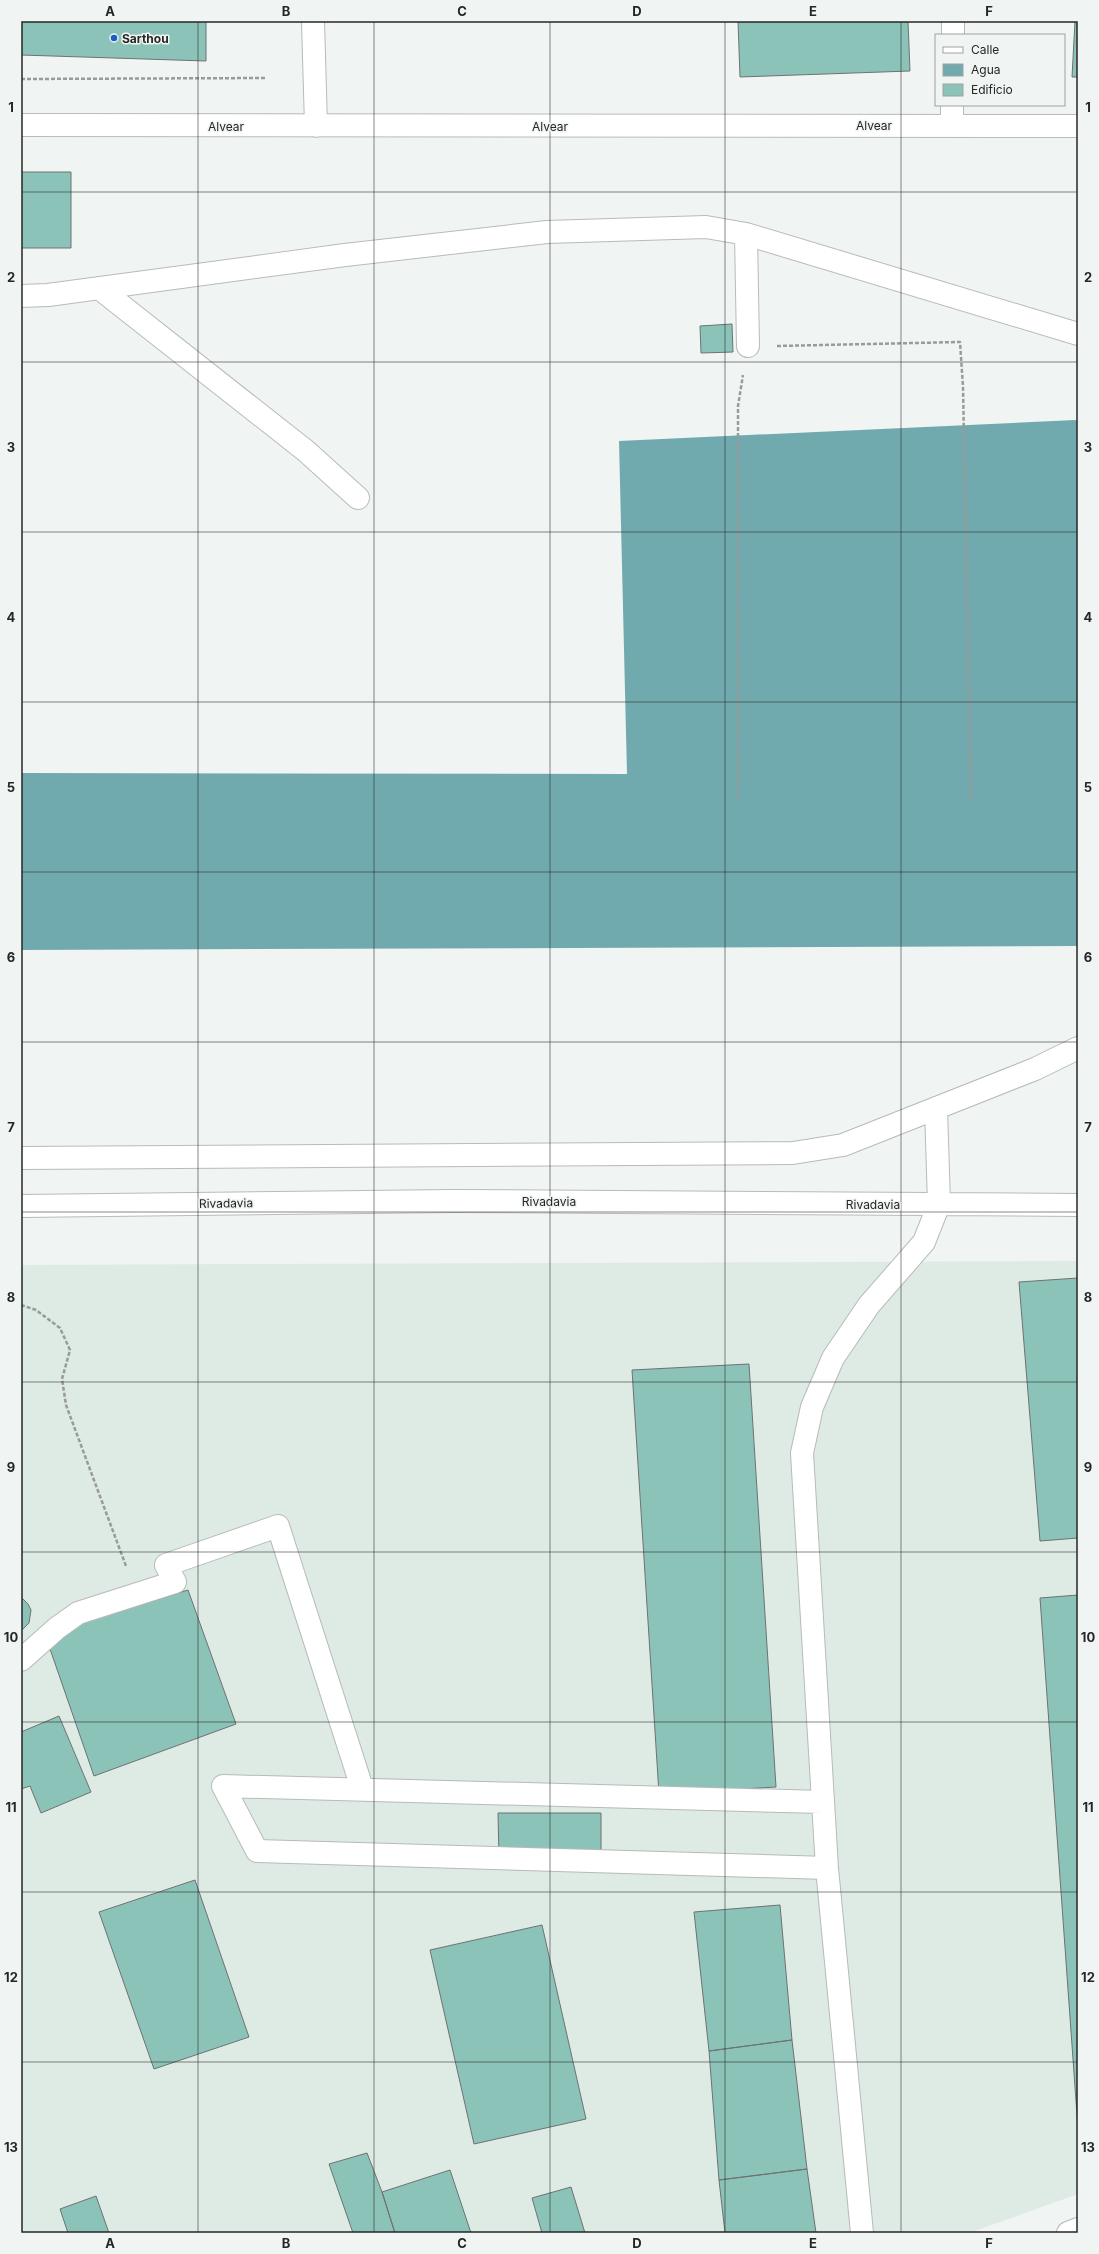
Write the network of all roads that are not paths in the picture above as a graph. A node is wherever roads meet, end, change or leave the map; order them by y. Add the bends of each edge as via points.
1 (313, 21) edge
2 (953, 21) edge
3 (953, 34) edge
4 (952, 115) edge
5 (21, 125) edge
6 (316, 126) junction
7 (1078, 126) edge
8 (746, 234) junction
9 (99, 288) junction
10 (21, 296) edge
11 (1078, 334) edge
12 (748, 346) road end
13 (358, 498) dead end
14 (1078, 1048) edge
15 (936, 1108) junction
16 (21, 1158) edge
17 (939, 1204) junction
18 (1078, 1205) edge
19 (21, 1206) edge
20 (21, 1660) edge
21 (362, 1788) junction
22 (823, 1802) junction
23 (827, 1868) junction
24 (1078, 2229) edge
25 (862, 2233) edge
26 (1068, 2233) edge

1 - 6 street
2 - 3 street
4 - 6 street, Alvear
4 - 7 street, Alvear
5 - 6 street, Alvear
8 - 9 street via 706,227 547,232 345,255
8 - 11 street
8 - 12 street
9 - 10 street
9 - 13 street via 306,451
14 - 15 street via 1035,1069
15 - 16 street via 842,1145 793,1153
15 - 17 street
17 - 18 street, Rivadavia
17 - 19 street, Rivadavia via 445,1201
17 - 22 street via 924,1242 869,1305 833,1358 812,1407 802,1453
20 - 21 street via 78,1613 175,1582 166,1565 278,1526
21 - 22 street
21 - 23 street via 223,1786 257,1851
22 - 23 street
23 - 25 street
24 - 26 street

